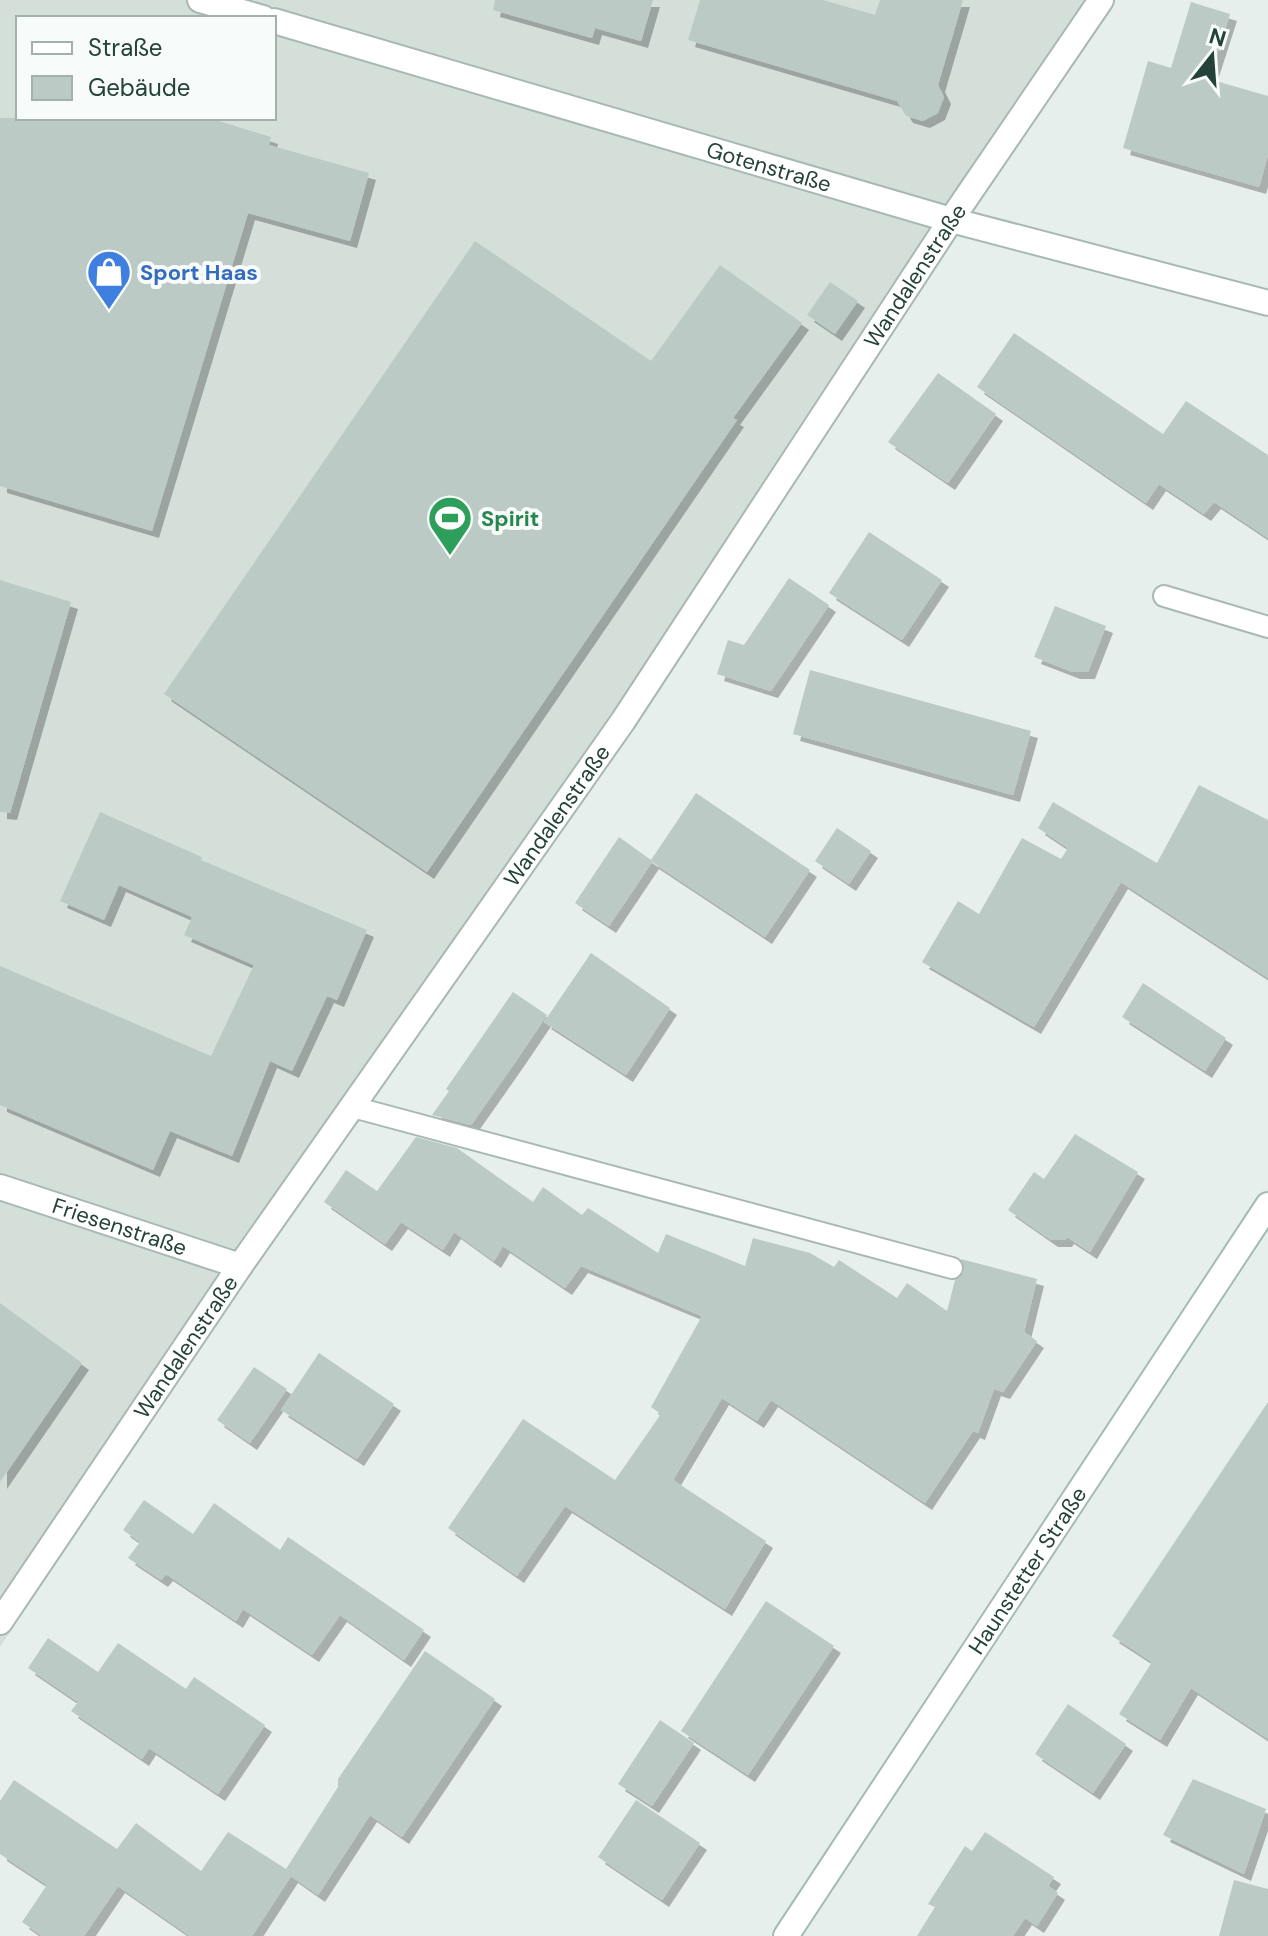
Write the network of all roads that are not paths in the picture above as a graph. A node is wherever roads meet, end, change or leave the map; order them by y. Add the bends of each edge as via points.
1 (200, 0) edge
2 (1101, 0) edge
3 (256, 16) edge
4 (276, 22) edge
5 (951, 220) junction
6 (1268, 303) edge
7 (1164, 596) dead end
8 (1268, 627) edge
9 (353, 1107) junction
10 (0, 1187) edge
11 (1268, 1205) edge
12 (240, 1266) junction
13 (952, 1268) dead end
14 (0, 1622) edge
15 (786, 1936) edge

1 - 3 street
2 - 5 street, Wandalenstraße
4 - 5 street, Gotenstraße
5 - 6 street, Gotenstraße
5 - 9 street, Wandalenstraße via 623,721
7 - 8 lane
9 - 12 street, Wandalenstraße
9 - 13 lane
10 - 12 street, Friesenstraße
11 - 15 street, Haunstetter Straße
12 - 14 street, Wandalenstraße

